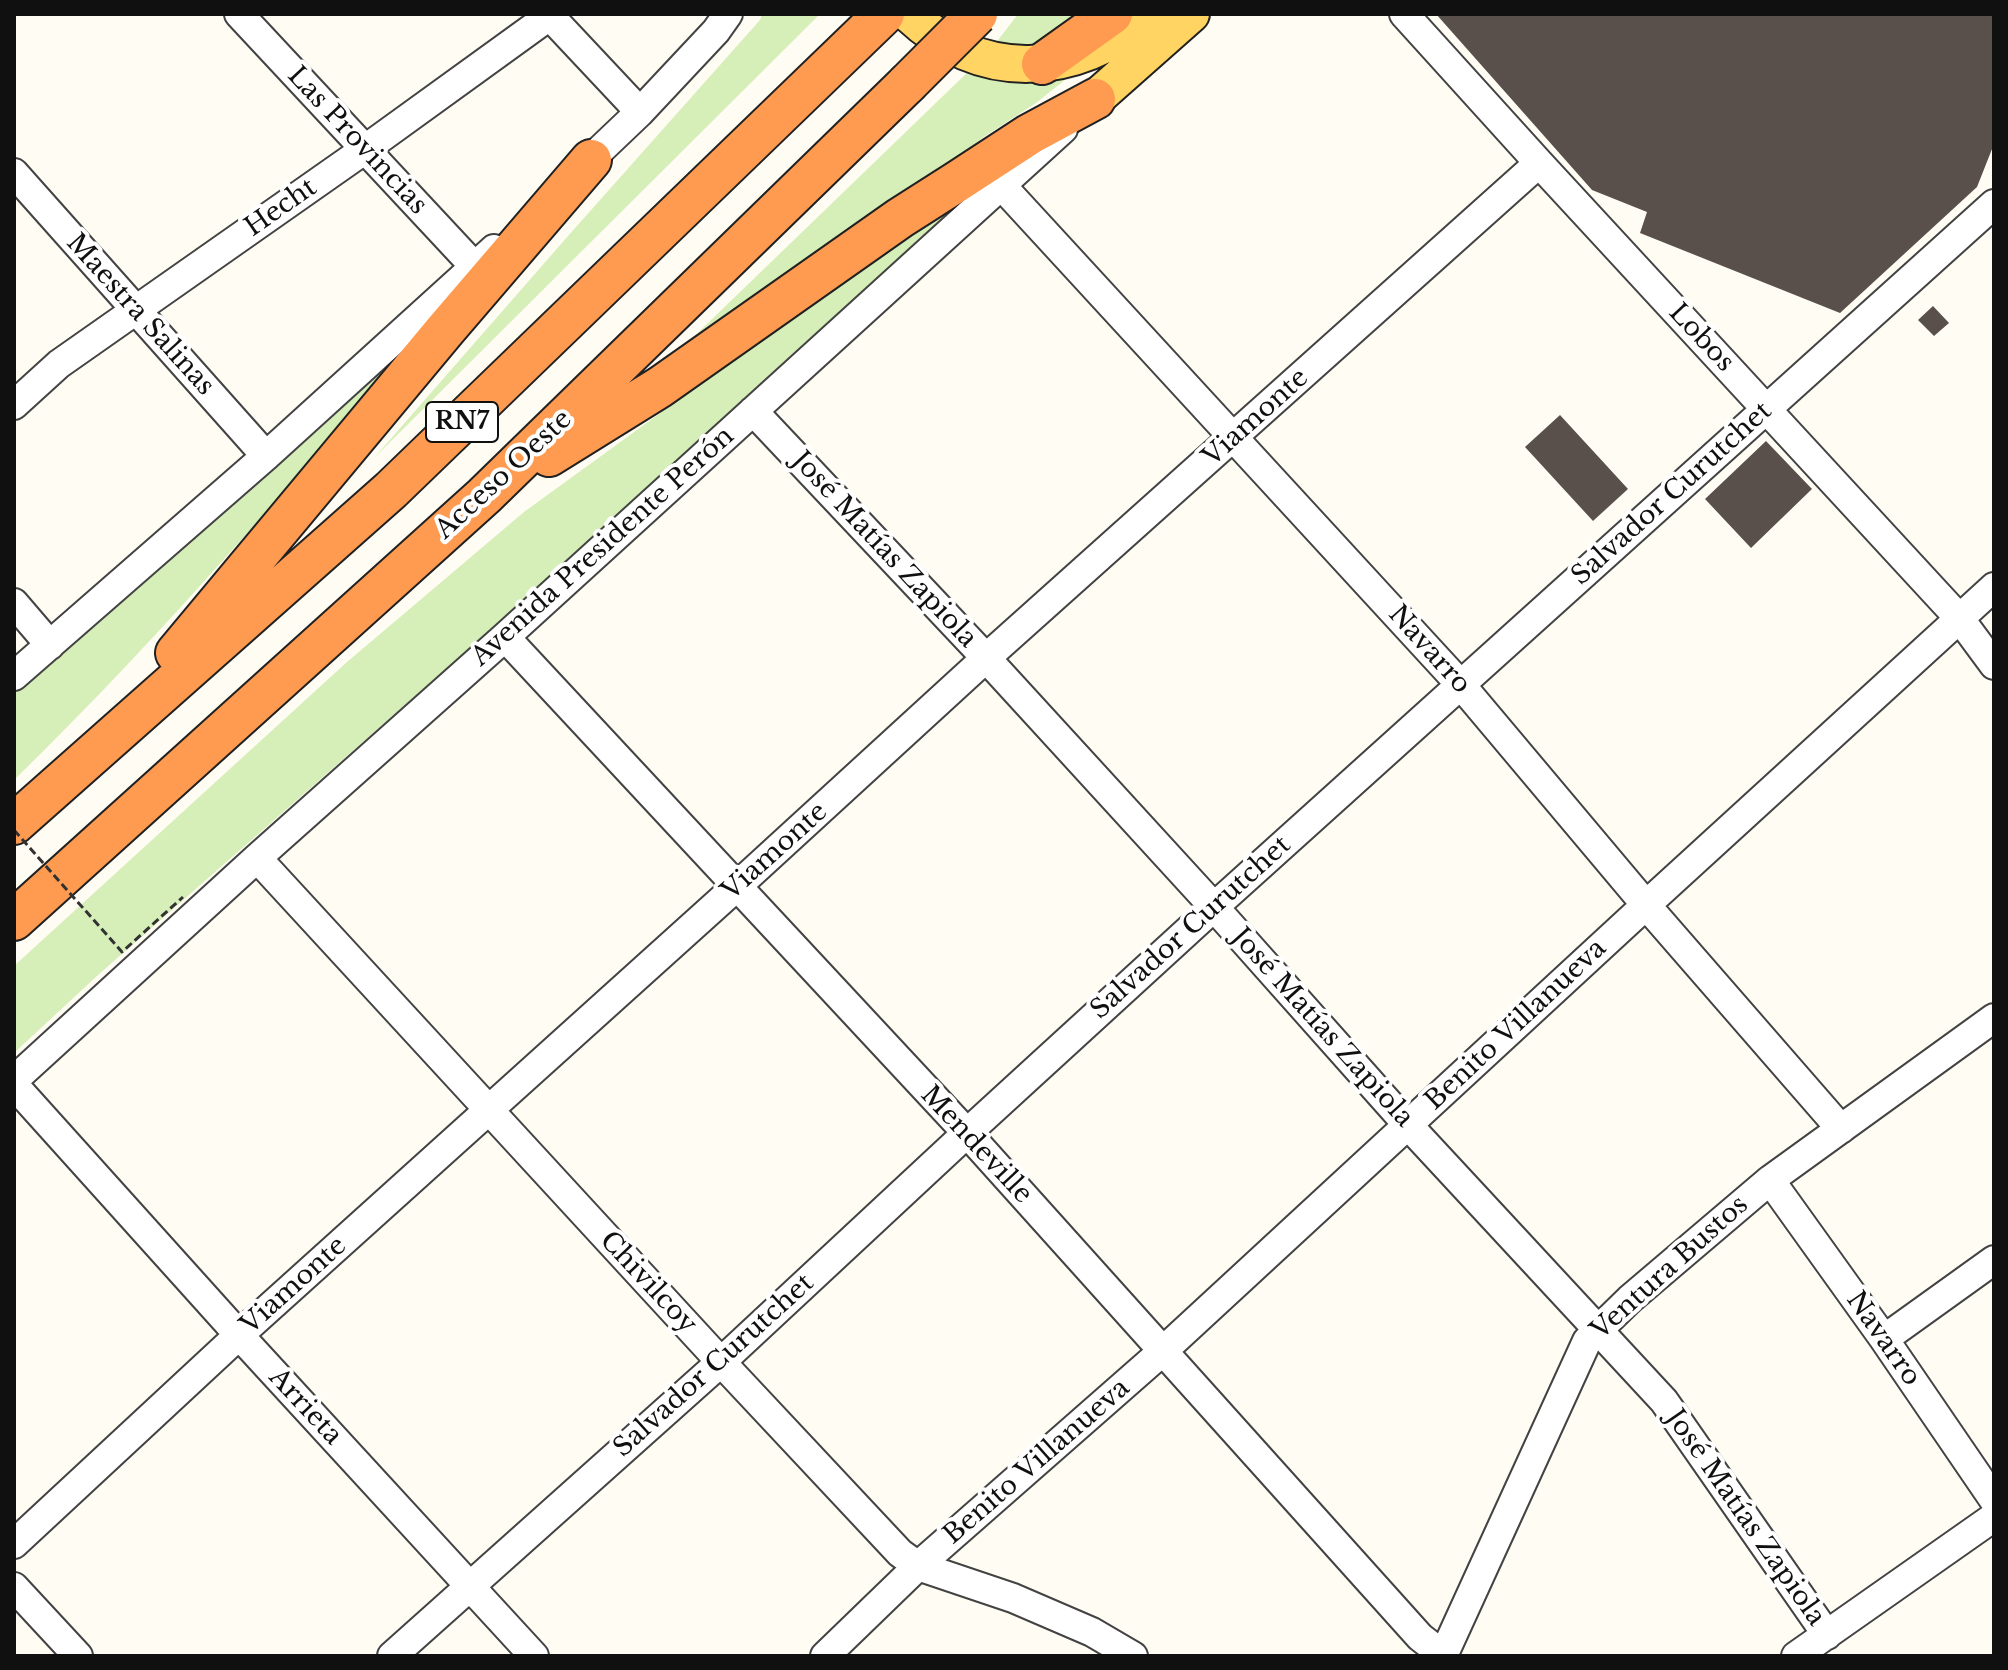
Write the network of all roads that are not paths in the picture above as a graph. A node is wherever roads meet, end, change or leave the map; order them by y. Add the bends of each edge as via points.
1 (239, 14) edge
2 (728, 14) edge
3 (884, 14) edge
4 (909, 14) edge
5 (977, 14) edge
6 (1112, 14) edge
7 (1151, 14) edge
8 (1191, 14) edge
9 (1404, 14) edge
10 (550, 15) edge
11 (1042, 64) junction
12 (1095, 99) junction
13 (640, 112) junction
14 (364, 150) junction
15 (591, 160) junction
16 (1539, 163) junction
17 (14, 173) edge
18 (1001, 185) junction
19 (1994, 204) edge
20 (475, 267) junction
21 (135, 309) junction
22 (14, 405) edge
23 (1767, 408) junction
24 (753, 411) junction
25 (1234, 438) junction
26 (266, 456) junction
27 (484, 496) junction
28 (1994, 587) edge
29 (14, 603) edge
30 (1960, 619) junction
31 (505, 637) junction
32 (50, 645) junction
33 (986, 658) junction
34 (1994, 665) edge
35 (14, 676) edge
36 (1461, 685) junction
37 (57, 786) junction
38 (14, 827) edge
39 (257, 858) junction
40 (736, 887) junction
41 (1646, 905) junction
42 (1214, 907) junction
43 (14, 920) edge
44 (1994, 1018) edge
45 (14, 1082) edge
46 (488, 1110) junction
47 (1408, 1125) junction
48 (1841, 1129) junction
49 (967, 1133) junction
50 (1770, 1180) junction
51 (1994, 1260) edge
52 (1598, 1330) junction
53 (239, 1335) junction
54 (1884, 1339) junction
55 (1164, 1350) junction
56 (721, 1362) junction
57 (1994, 1500) edge
58 (1994, 1517) edge
59 (14, 1544) edge
60 (918, 1566) junction
61 (470, 1586) junction
62 (14, 1587) edge
63 (1827, 1635) junction
64 (1802, 1654) edge
65 (78, 1656) edge
66 (392, 1656) edge
67 (534, 1656) edge
68 (825, 1656) edge
69 (1133, 1656) edge
70 (1443, 1656) edge

1 - 14 street, Las Provincias
2 - 13 street
3 - 37 highway, RN7 via 391,490
4 - 11 main road via 964,51 1001,63
5 - 27 highway, Acceso Oeste / RN7, bridge
6 - 11 highway
7 - 11 main road via 1112,42
8 - 12 main road, Avenida Presidente Perón
9 - 16 street, Lobos
10 - 13 street
10 - 14 street, Hecht
12 - 18 street, Avenida Presidente Perón
12 - 27 highway via 900,218 660,387
13 - 15 street
14 - 20 street, Las Provincias
14 - 21 street, Hecht
15 - 20 street
15 - 37 highway via 194,633
16 - 23 street, Lobos
16 - 25 street, Viamonte
17 - 21 street, Maestra Salinas
18 - 24 street, Avenida Presidente Perón
18 - 25 street, Navarro
19 - 23 street, Salvador Curutchet
20 - 26 street
21 - 22 street, Hecht via 59,364
21 - 26 street, Maestra Salinas
23 - 30 street, Lobos
23 - 36 street, Salvador Curutchet
24 - 31 street, Avenida Presidente Perón
24 - 33 street, José Matías Zapiola
25 - 33 street, Viamonte
25 - 36 street, Navarro
26 - 32 street
27 - 43 highway, Acceso Oeste / RN7
28 - 30 street, Benito Villanueva
29 - 32 street
30 - 34 street, Lobos
30 - 41 street, Benito Villanueva
31 - 39 street, Avenida Presidente Perón
31 - 40 street, Mendeville
32 - 35 street
33 - 40 street, Viamonte
33 - 42 street, José Matías Zapiola
36 - 41 street, Navarro
36 - 42 street, Salvador Curutchet
37 - 38 highway, RN7
39 - 45 street, Avenida Presidente Perón
39 - 46 street, Chivilcoy
40 - 46 street, Viamonte
40 - 49 street, Mendeville
41 - 47 street, Benito Villanueva
41 - 48 street, Navarro
42 - 47 street, José Matías Zapiola
42 - 49 street, Salvador Curutchet
44 - 48 street, Ventura Bustos
45 - 53 street, Arrieta
46 - 53 street, Viamonte
46 - 56 street, Chivilcoy
47 - 52 street, José Matías Zapiola
47 - 55 street, Benito Villanueva
48 - 50 street, Ventura Bustos
49 - 55 street, Mendeville
49 - 56 street, Salvador Curutchet
50 - 52 street, Ventura Bustos
50 - 54 street, Navarro
51 - 54 street
52 - 63 street, José Matías Zapiola via 1664,1401
52 - 70 street, Ventura Bustos via 1580,1354
53 - 59 street, Viamonte
53 - 61 street, Arrieta
54 - 57 street, Navarro
55 - 60 street, Benito Villanueva
55 - 70 street, Mendeville via 1420,1637
56 - 60 street, Chivilcoy
56 - 61 street, Salvador Curutchet
58 - 63 street
60 - 68 street, Benito Villanueva
60 - 69 street, Chivilcoy via 1013,1598
61 - 66 street, Salvador Curutchet
61 - 67 street, Arrieta
62 - 65 street
63 - 64 street

